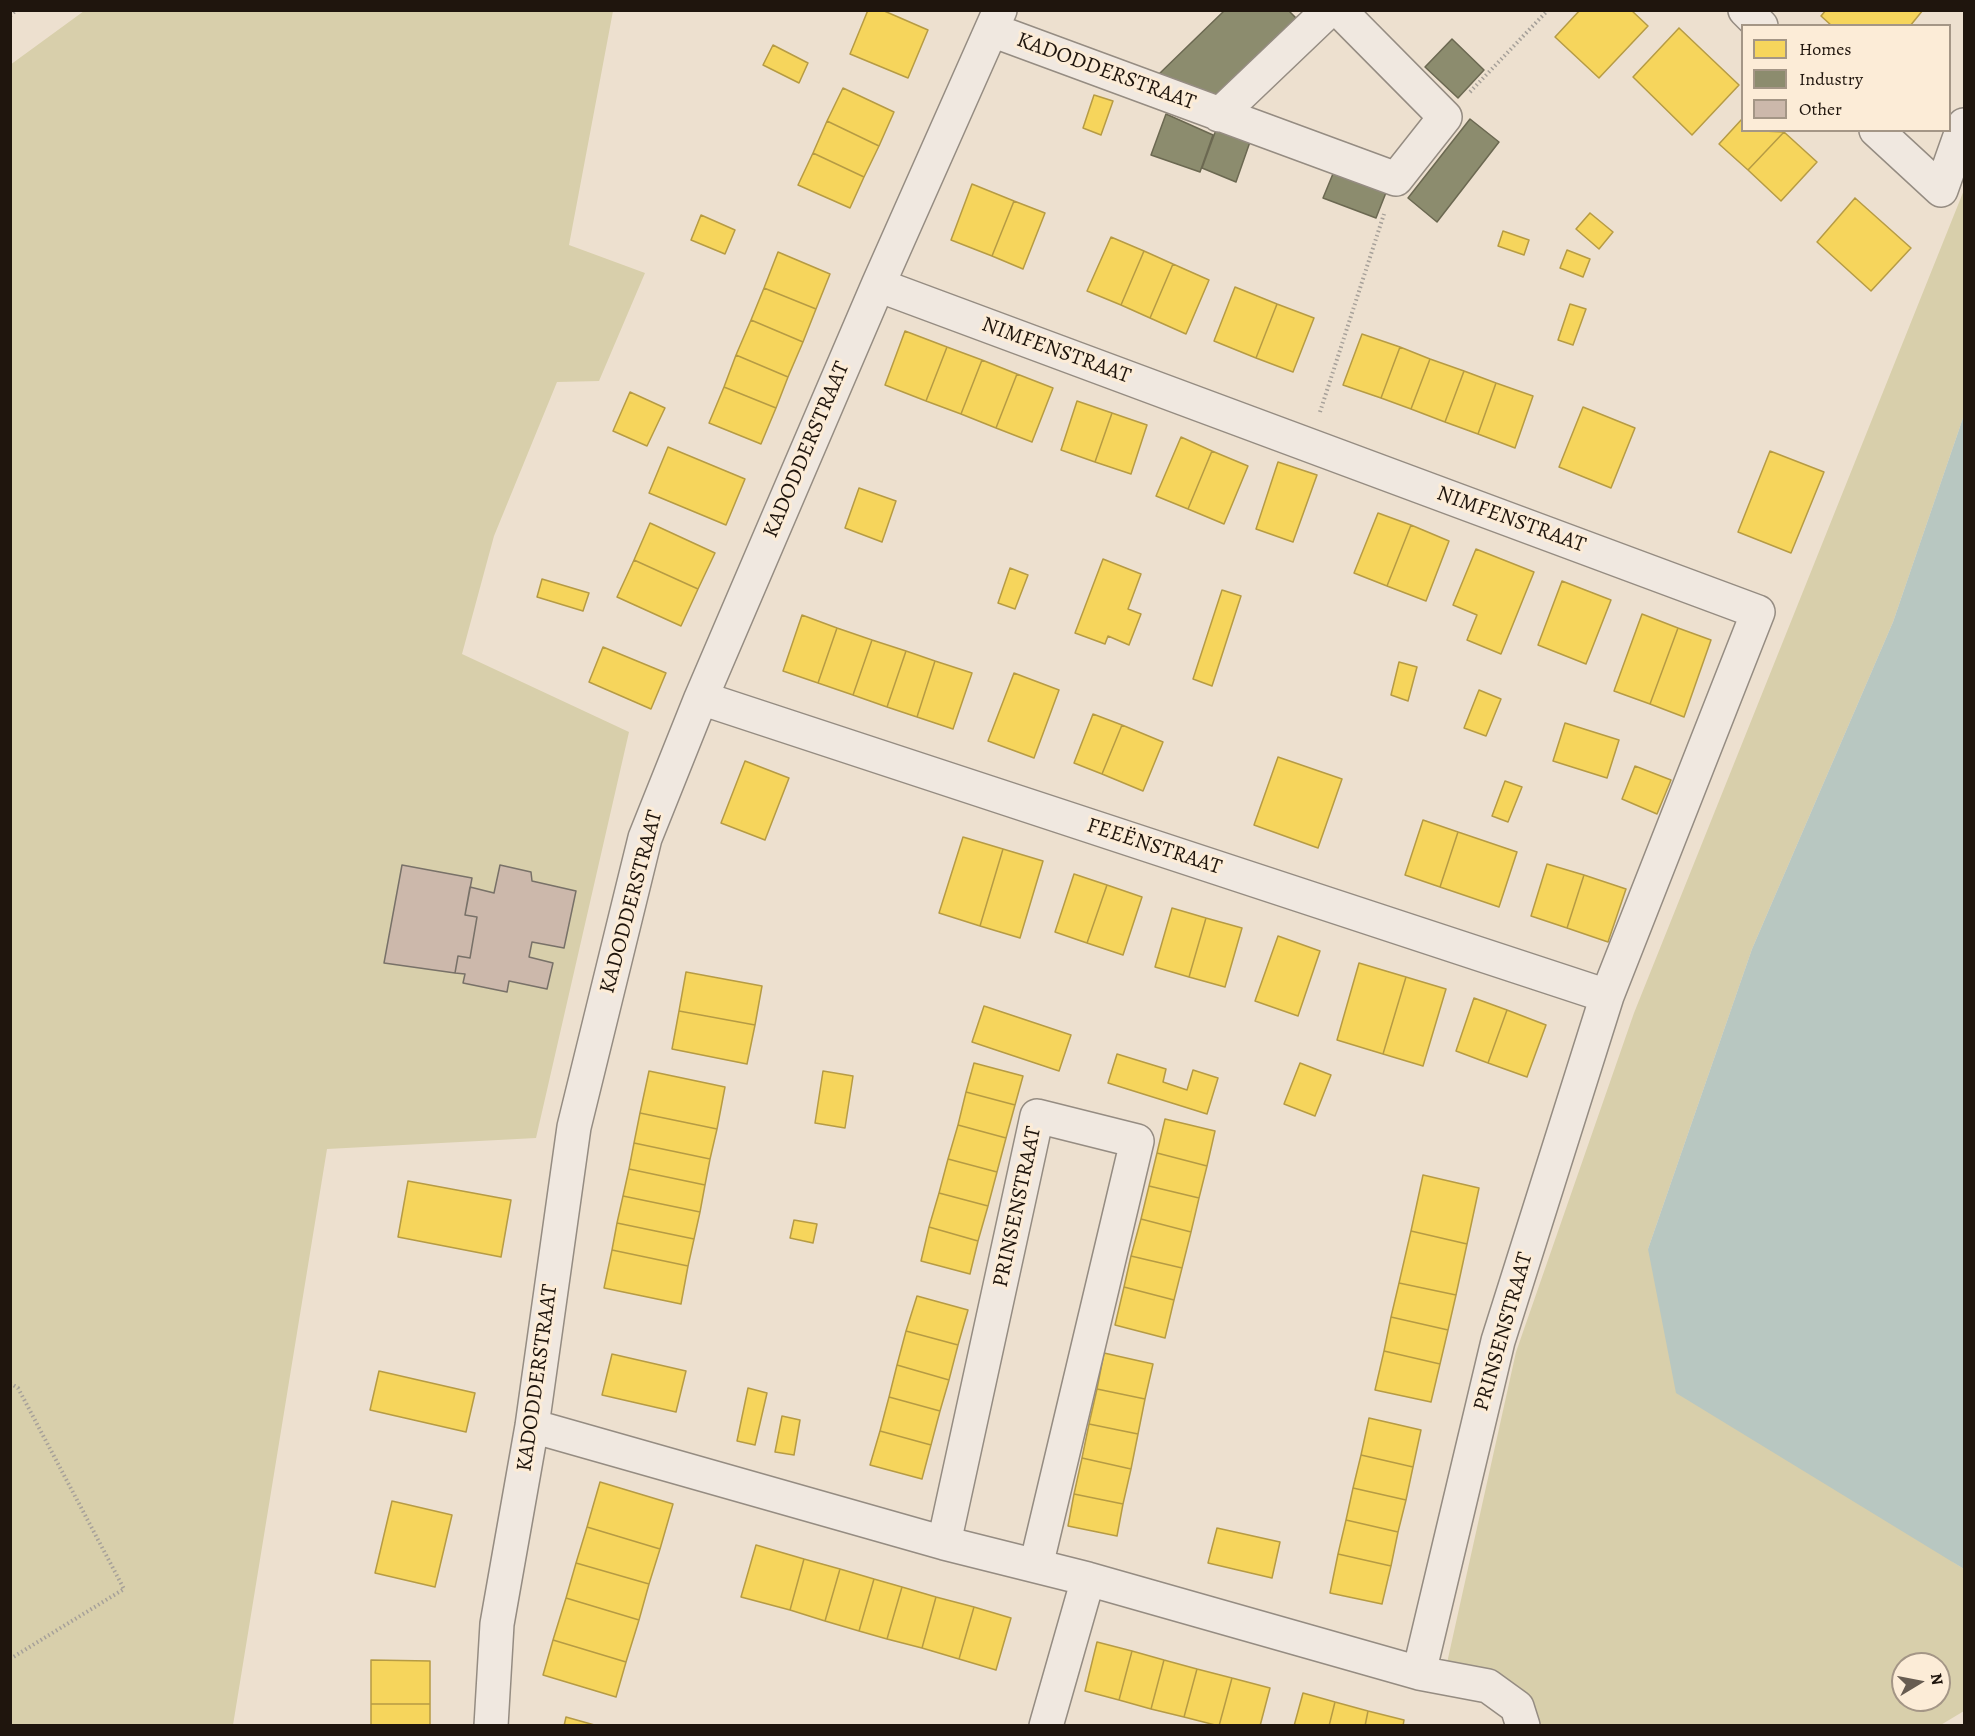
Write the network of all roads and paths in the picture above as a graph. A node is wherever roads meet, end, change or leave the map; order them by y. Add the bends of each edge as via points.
1 (16, 10) edge
2 (1329, 10) edge
3 (1339, 10) edge
4 (1548, 10) edge
5 (1745, 10) edge
6 (10, 16) edge
7 (996, 20) edge
8 (1759, 24) edge
9 (1219, 114) junction
10 (1445, 117) junction
11 (1965, 125) edge
12 (1878, 132) edge
13 (1396, 179) junction
14 (878, 285) junction
15 (1309, 445) junction
16 (701, 698) junction
17 (1607, 996) junction
18 (10, 1383) edge
19 (532, 1426) junction
20 (945, 1543) junction
21 (1036, 1566) junction
22 (1088, 1579) junction
23 (10, 1659) edge
24 (1419, 1673) junction
25 (491, 1725) edge
26 (1046, 1725) edge
27 (1523, 1725) edge

1 - 6 path
2 - 9 street, KADODDERSTRAAT
3 - 10 street
4 - 10 path
5 - 8 street
7 - 9 street, KADODDERSTRAAT
7 - 14 street, KADODDERSTRAAT
9 - 13 street, KADODDERSTRAAT
10 - 13 street
11 - 12 street via 1941,190
13 - 15 path
14 - 15 street, NIMFENSTRAAT
14 - 16 street, KADODDERSTRAAT
15 - 17 street, NIMFENSTRAAT via 1758,612
16 - 17 street, FEEËNSTRAAT
16 - 19 street, KADODDERSTRAAT via 645,838 574,1127
17 - 24 street, PRINSENSTRAAT via 1498,1341
18 - 23 path via 18,1388 124,1589
19 - 20 street
19 - 25 street, KADODDERSTRAAT via 497,1624
20 - 21 street
20 - 21 street, PRINSENSTRAAT via 1037,1116 1137,1141
21 - 22 street
22 - 24 street
22 - 26 street
24 - 27 street via 1488,1686 1517,1707

